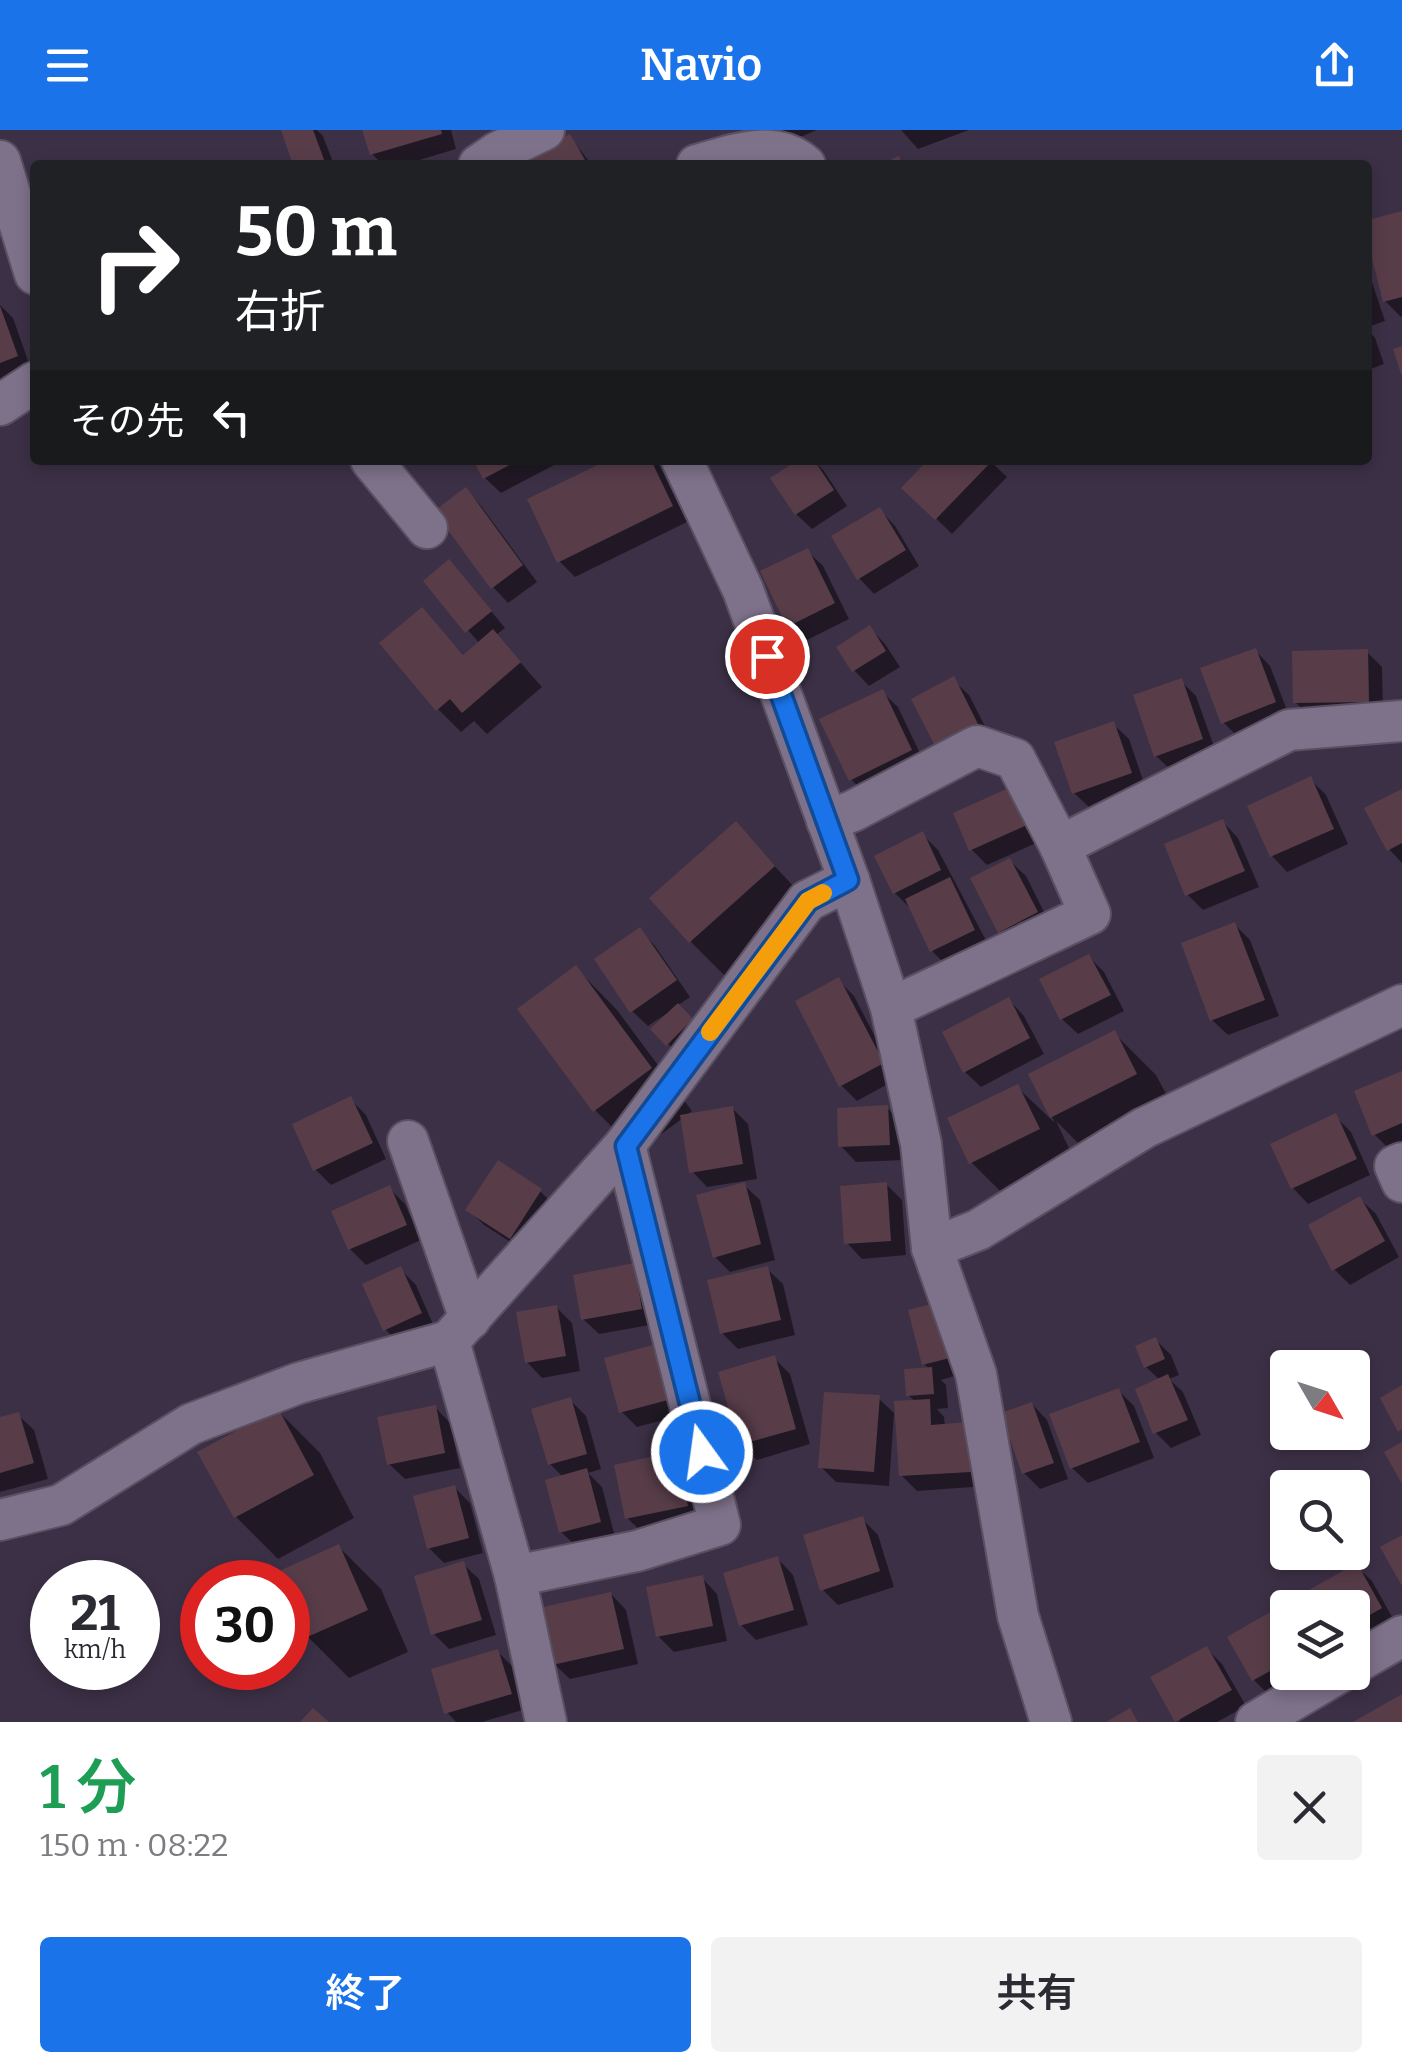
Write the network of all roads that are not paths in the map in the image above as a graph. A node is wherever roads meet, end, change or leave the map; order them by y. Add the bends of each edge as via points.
1 (544, 130) edge
2 (492, 153) edge
3 (714, 160) edge
4 (799, 160) edge
5 (0, 161) edge
6 (30, 258) edge
7 (30, 385) edge
8 (0, 405) edge
9 (375, 465) edge
10 (684, 465) edge
11 (427, 528) dead end
12 (1402, 721) edge
13 (827, 821) junction
14 (1060, 846) junction
15 (848, 880) junction
16 (1402, 1005) edge
17 (891, 1008) junction
18 (408, 1141) dead end
19 (626, 1146) junction
20 (1402, 1163) edge
21 (1402, 1182) edge
22 (932, 1248) junction
23 (460, 1330) junction
24 (0, 1520) edge
25 (515, 1576) junction
26 (1402, 1636) edge
27 (1370, 1655) edge
28 (1310, 1690) edge
29 (546, 1722) edge
30 (1050, 1722) edge
31 (1256, 1722) edge

1 - 2 street
3 - 4 street via 752,149
5 - 6 street
7 - 8 street
9 - 11 street
10 - 13 street via 743,590
12 - 14 street via 1290,730
13 - 14 street via 977,746 1015,759
13 - 15 street
14 - 17 street via 1090,914
15 - 17 street
15 - 19 street via 808,901
16 - 22 street via 1144,1128 978,1230
17 - 22 street via 921,1144
18 - 23 street
19 - 23 street
19 - 25 street via 720,1525 637,1551
20 - 21 street via 1395,1166
22 - 30 street via 976,1374 1018,1616
23 - 24 street via 191,1424 60,1505
23 - 25 street
25 - 29 street
26 - 27 street
28 - 31 street

